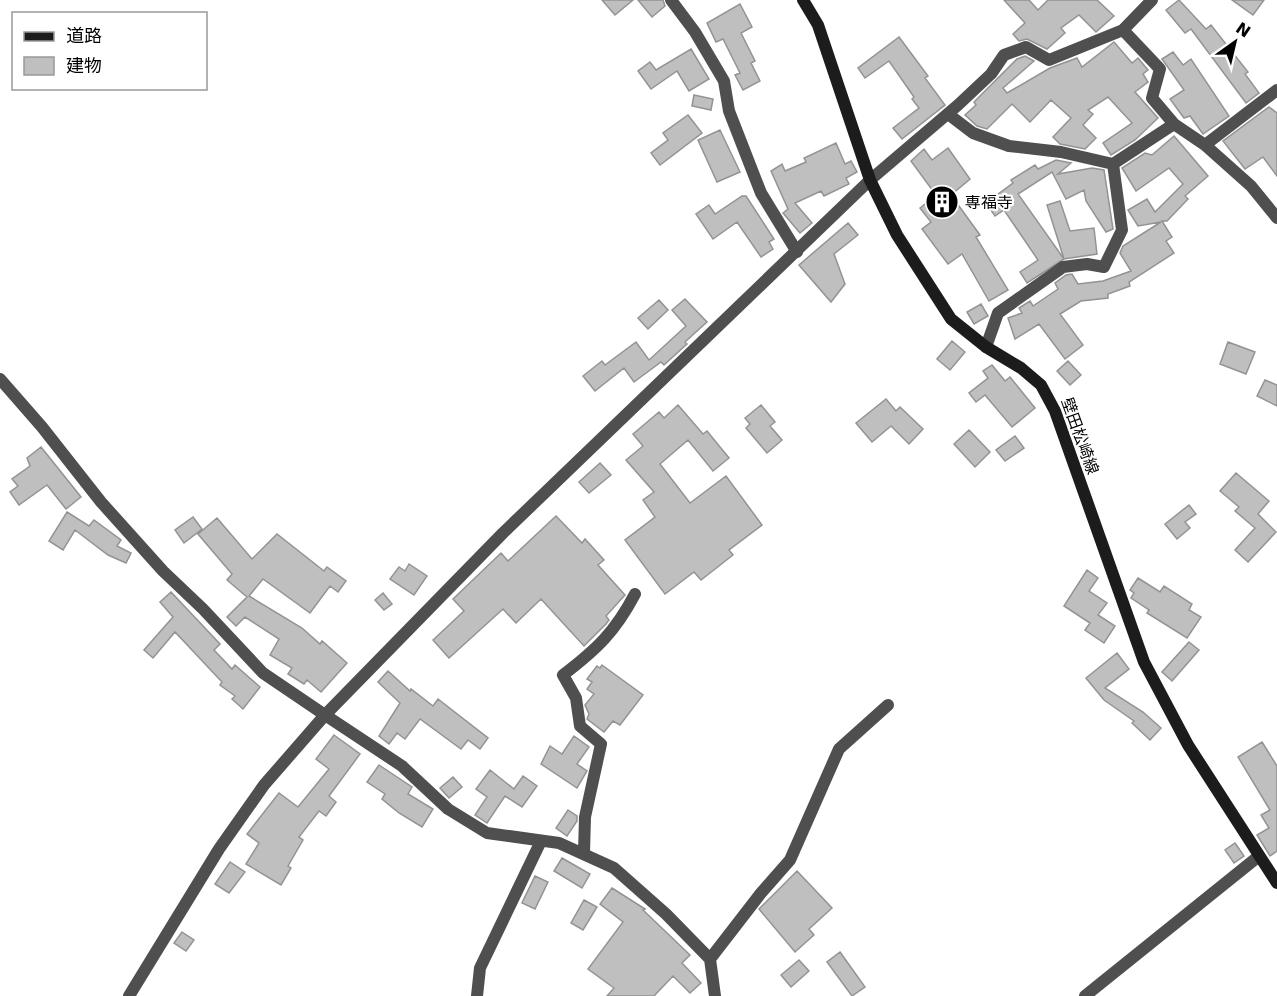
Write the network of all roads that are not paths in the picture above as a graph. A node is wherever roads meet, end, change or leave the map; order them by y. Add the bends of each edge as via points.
1 (671, 0) edge
2 (803, 0) edge
3 (1152, 0) edge
4 (1124, 30) junction
5 (1277, 90) edge
6 (948, 114) junction
7 (1174, 124) junction
8 (1205, 145) junction
9 (1113, 164) junction
10 (870, 180) junction
11 (1277, 218) edge
12 (797, 252) junction
13 (986, 347) junction
14 (0, 379) edge
15 (635, 594) dead end
16 (888, 705) dead end
17 (325, 715) junction
18 (541, 841) junction
19 (584, 853) junction
20 (1259, 856) junction
21 (1277, 883) edge
22 (710, 959) junction
23 (129, 996) edge
24 (477, 996) edge
25 (715, 996) edge
26 (1085, 996) edge

1 - 12 street via 724,81 729,111 761,193
2 - 10 main road, 壁田松崎線 via 818,25
3 - 4 street
4 - 6 street via 1048,60 1026,47 1004,55 991,74
4 - 7 street via 1160,69 1152,98
5 - 8 street
6 - 9 street via 973,133 1009,146
6 - 10 street
7 - 8 street
7 - 9 street
8 - 11 street via 1251,186
9 - 13 street via 1122,230 1104,267 1063,267 998,313
10 - 12 street
10 - 13 main road, 壁田松崎線 via 897,235 951,319
12 - 17 street via 503,533
13 - 20 main road, 壁田松崎線 via 1041,385 1055,411 1144,662 1188,746
14 - 17 street via 163,571 263,673
15 - 19 street via 620,623 591,654 563,675 576,698 580,726 602,744 585,817
16 - 22 street via 839,749 790,860
17 - 18 street via 402,766 448,809 487,833
17 - 23 street via 264,785 219,849
18 - 19 street
18 - 24 street via 480,968
19 - 22 street via 614,868
20 - 21 main road, 壁田松崎線
20 - 26 street
22 - 25 street

